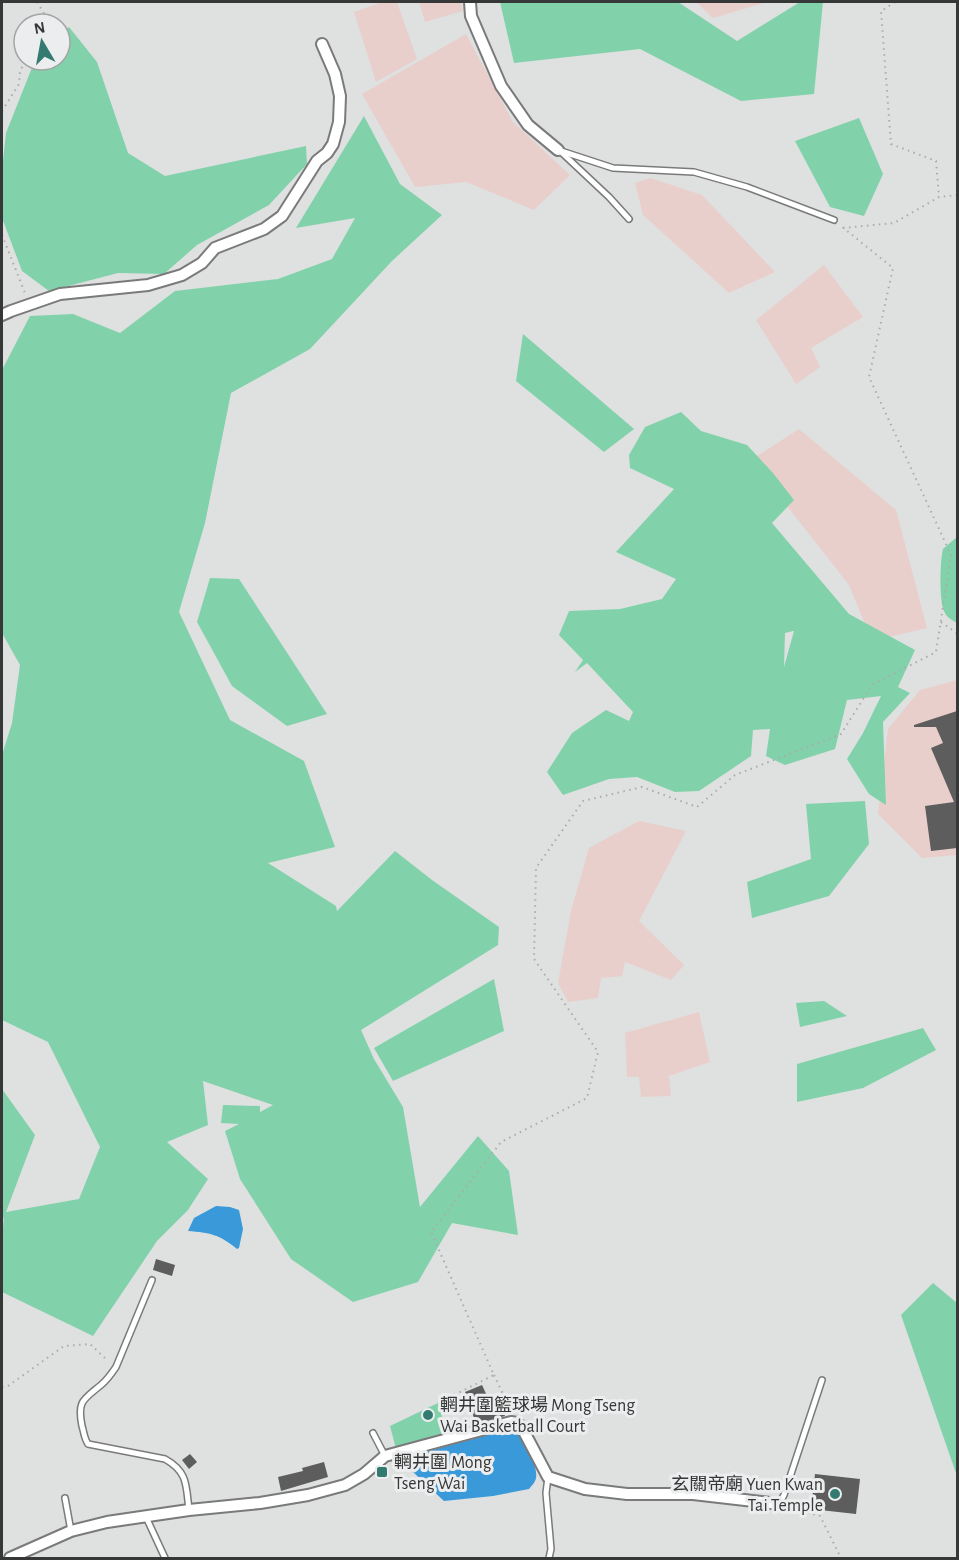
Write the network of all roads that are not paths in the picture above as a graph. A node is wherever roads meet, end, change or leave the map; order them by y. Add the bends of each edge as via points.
1 (470, 2) edge
2 (322, 45) dead end
3 (558, 150) junction
4 (629, 219) dead end
5 (834, 220) road end
6 (2, 315) edge
7 (152, 1280) dead end
8 (822, 1380) dead end
9 (373, 1433) dead end
10 (385, 1456) junction
11 (548, 1477) junction
12 (65, 1498) dead end
13 (779, 1504) joint
14 (189, 1509) junction
15 (146, 1517) junction
16 (71, 1531) junction
17 (10, 1558) edge
18 (165, 1558) edge
19 (549, 1558) edge

1 - 3 street via 471,16 501,86 528,125
2 - 6 street via 338,85 339,122 333,144 317,161 282,216 264,229 215,248 202,263 182,275 148,285 60,294
3 - 4 lane
3 - 5 lane via 613,168 694,172
7 - 14 lane via 115,1369 83,1400 80,1414 87,1442 174,1464 186,1481
8 - 13 lane
9 - 10 lane
10 - 11 street via 511,1422 521,1426
10 - 14 street via 364,1474 336,1488 260,1503
11 - 13 street via 585,1489 627,1494 693,1494
11 - 19 lane
12 - 16 lane
14 - 15 street
15 - 16 street
15 - 18 lane
16 - 17 street

